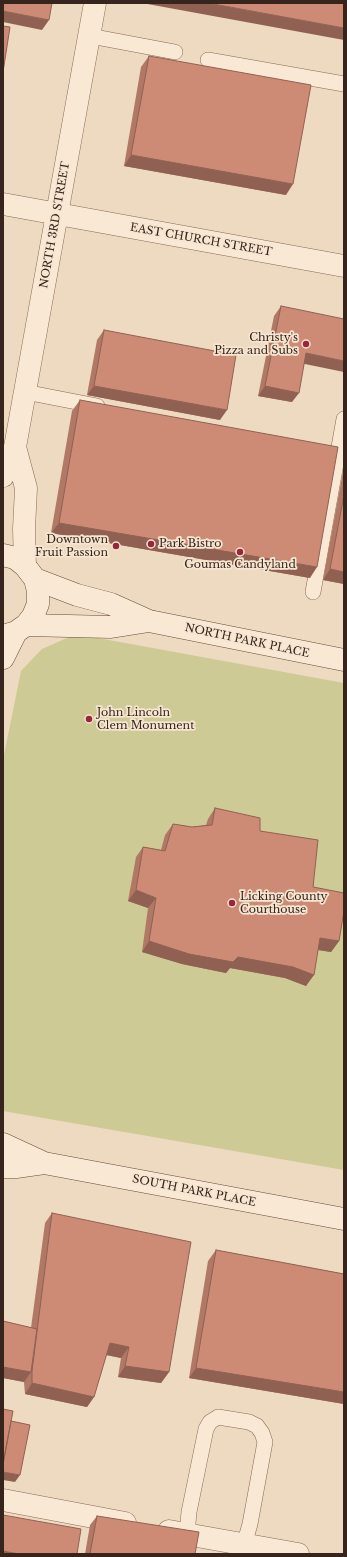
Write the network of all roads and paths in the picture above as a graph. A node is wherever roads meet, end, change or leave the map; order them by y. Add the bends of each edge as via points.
1 (95, 3) edge
2 (90, 36) junction
3 (175, 52) dead end
4 (208, 60) dead end
5 (344, 84) edge
6 (3, 204) edge
7 (57, 214) junction
8 (344, 266) edge
9 (25, 392) junction
10 (110, 409) edge
11 (344, 420) edge
12 (15, 447) junction
13 (322, 450) edge
14 (338, 453) junction
15 (3, 476) edge
16 (3, 555) edge
17 (30, 572) junction
18 (313, 592) dead end
19 (149, 621) junction
20 (15, 631) edge
21 (3, 658) edge
22 (344, 660) edge
23 (3, 1144) edge
24 (44, 1163) junction
25 (3, 1167) edge
26 (344, 1219) edge
27 (3, 1500) edge
28 (187, 1534) junction
29 (244, 1545) junction
30 (298, 1554) edge

1 - 2 street, NORTH 3RD STREET
2 - 3 lane
2 - 7 street, NORTH 3RD STREET
4 - 5 lane
6 - 7 street, EAST CHURCH STREET
7 - 8 street, EAST CHURCH STREET
7 - 9 street, NORTH 3RD STREET
9 - 10 lane
9 - 12 street, NORTH 3RD STREET
11 - 14 lane
12 - 15 street, NORTH 3RD STREET
12 - 17 street, NORTH 3RD STREET via 26,488 24,529
13 - 14 lane
14 - 18 lane
16 - 17 street, NORTH PARK PLACE via 15,558
17 - 19 street, NORTH PARK PLACE via 77,595 111,604
17 - 20 street, NORTH 3RD STREET via 38,591 38,604 33,616
19 - 20 street, NORTH PARK PLACE via 111,626
19 - 22 street, NORTH PARK PLACE
20 - 21 street
23 - 24 street, SOUTH PARK PLACE
24 - 25 street, SOUTH PARK PLACE
24 - 26 street, SOUTH PARK PLACE
27 - 28 street
28 - 29 street
28 - 29 lane via 206,1429 210,1422 218,1417 249,1422 257,1426 265,1442
29 - 30 street

